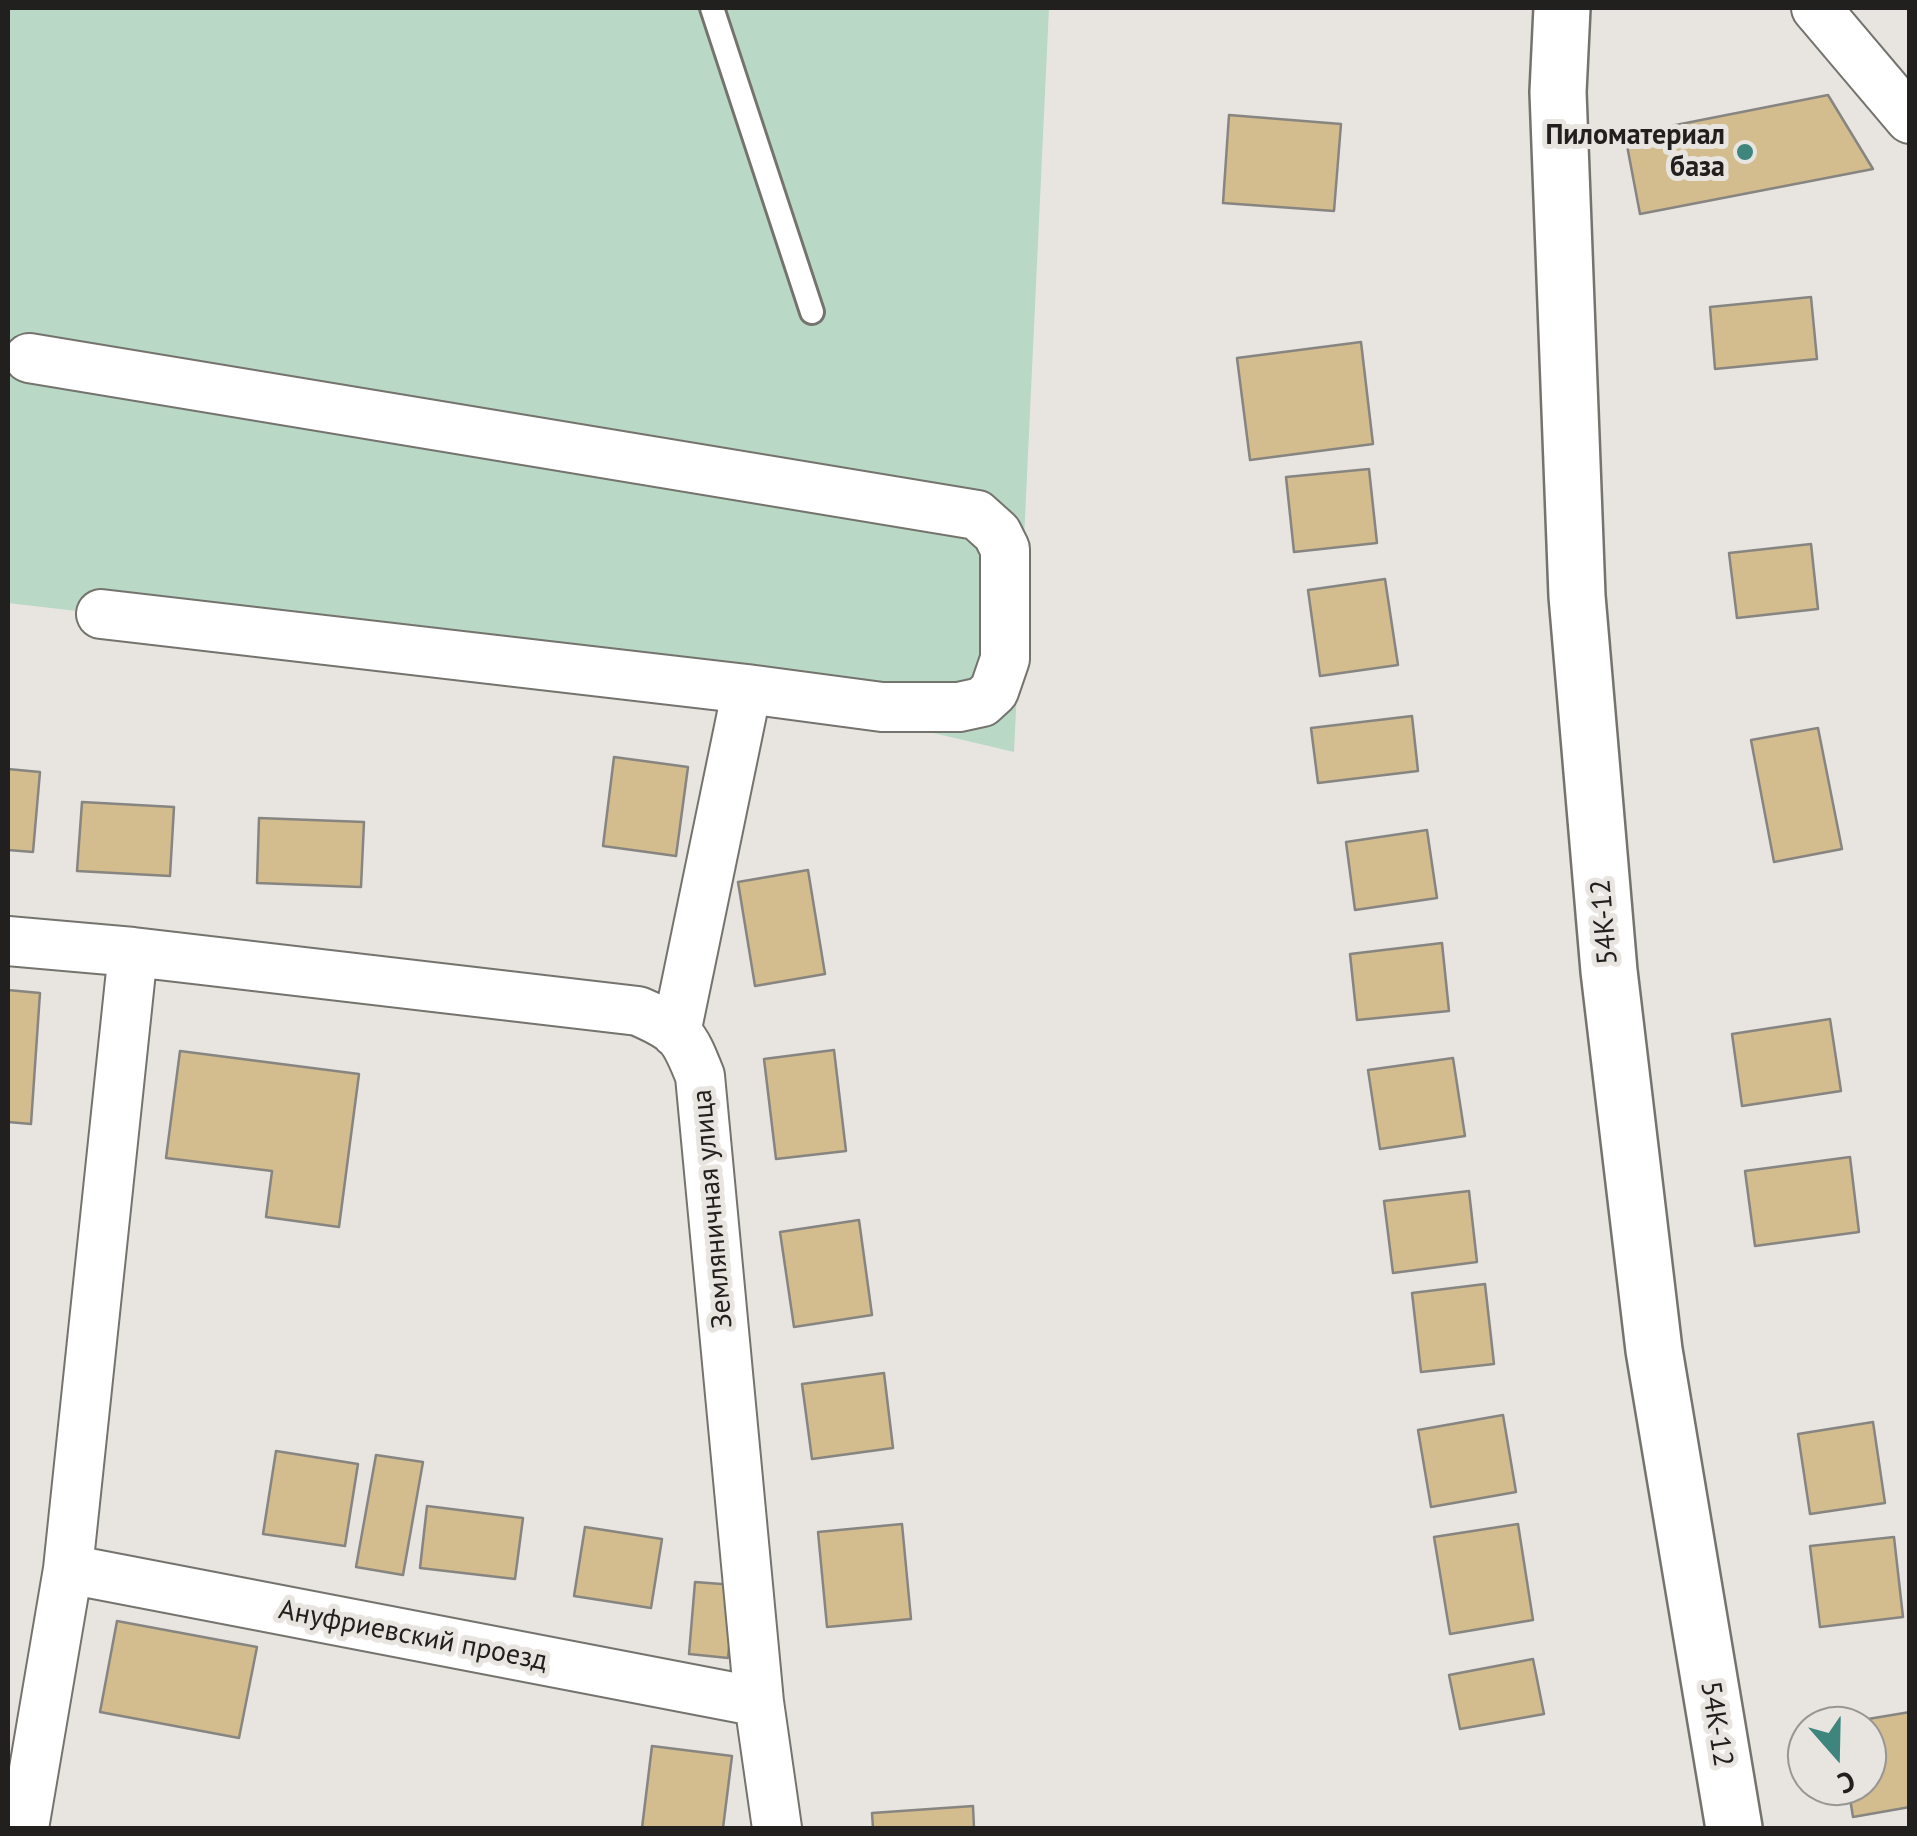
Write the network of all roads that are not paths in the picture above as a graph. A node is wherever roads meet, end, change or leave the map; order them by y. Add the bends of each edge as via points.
1 (712, 8) edge
2 (1562, 8) edge
3 (1816, 8) edge
4 (1910, 118) edge
5 (812, 312) dead end
6 (29, 358) dead end
7 (101, 614) dead end
8 (746, 689) junction
9 (8, 941) edge
10 (133, 952) junction
11 (676, 1033) junction
12 (68, 1569) junction
13 (758, 1702) junction
14 (24, 1828) edge
15 (777, 1828) edge
16 (1734, 1828) edge

1 - 5 lane
2 - 16 street, 54K-12 via 1558,92 1578,596 1609,972 1654,1350
3 - 4 street
6 - 8 street via 977,516 998,533 1005,549 1005,659 994,691 982,702 882,706
7 - 8 street
8 - 11 street
9 - 10 street
10 - 11 street via 638,1012
10 - 12 street
11 - 13 street, Земляничная улица via 700,1076
12 - 13 street, Ануфриевский проезд
12 - 14 street
13 - 15 street, Земляничная улица

